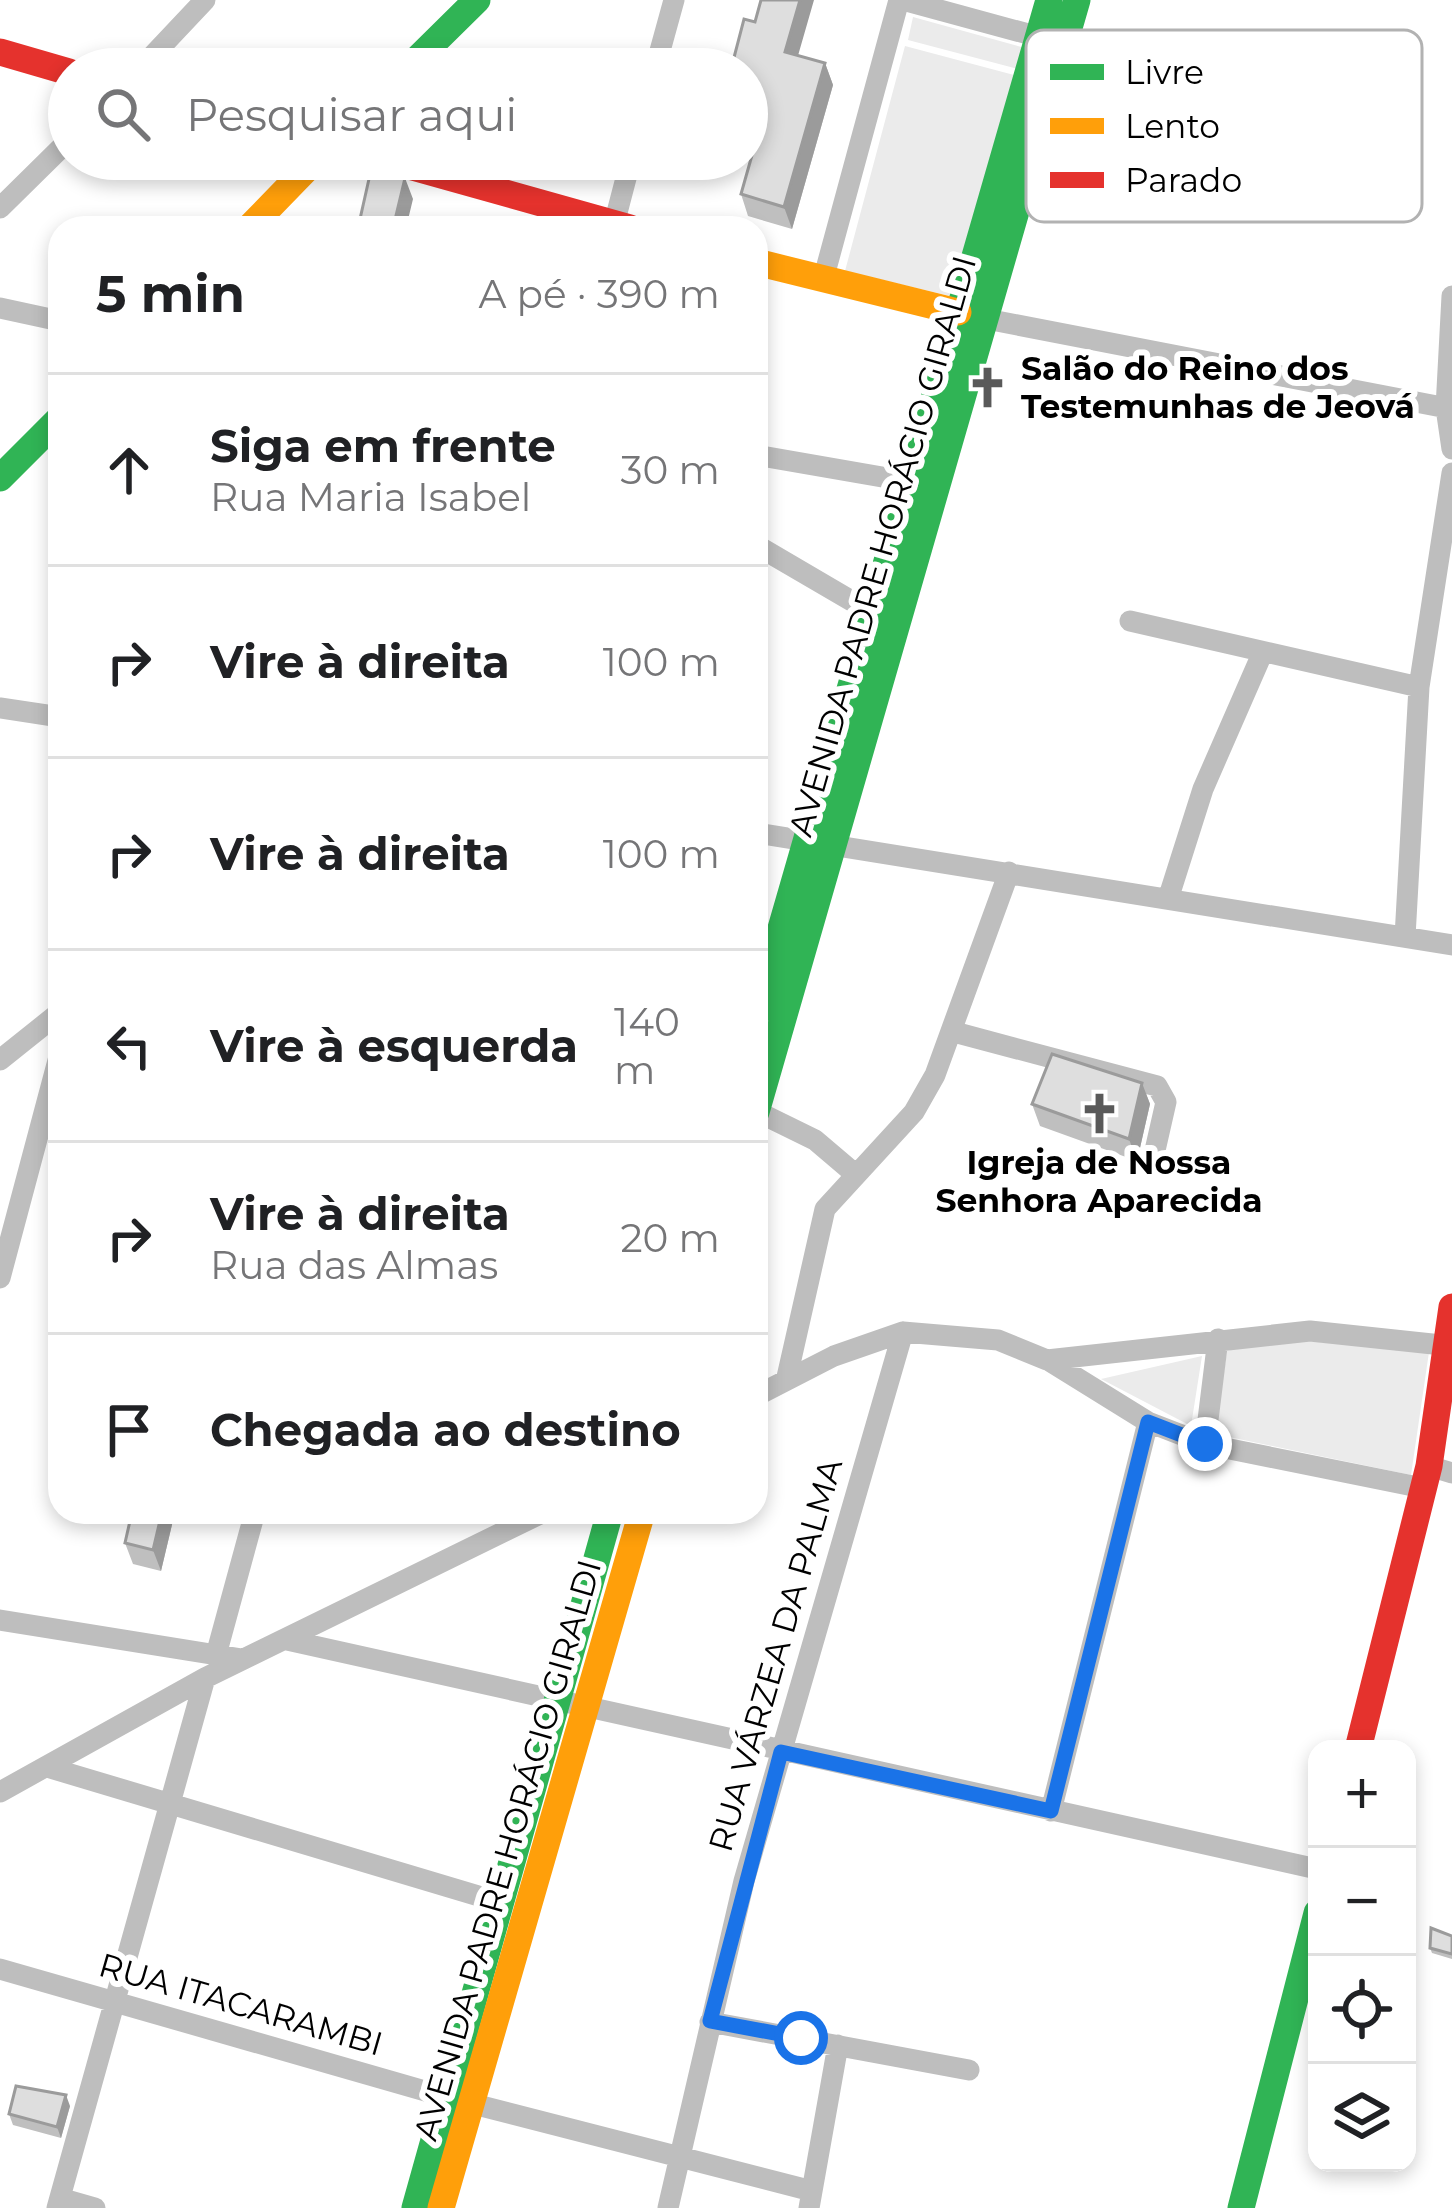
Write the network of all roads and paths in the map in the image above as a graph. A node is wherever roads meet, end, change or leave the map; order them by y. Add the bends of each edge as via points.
1 (205, 0) edge
2 (477, 0) edge
3 (674, 0) edge
4 (901, 0) edge
5 (1049, 0) edge
6 (1077, 0) edge
7 (1041, 30) edge
8 (1067, 30) edge
9 (1026, 34) edge
10 (160, 48) edge
11 (428, 48) edge
12 (661, 48) edge
13 (0, 52) edge
14 (48, 66) edge
15 (1026, 90) edge
16 (1026, 152) edge
17 (48, 161) edge
18 (296, 180) edge
19 (458, 180) edge
20 (628, 180) edge
21 (0, 208) edge
22 (261, 216) edge
23 (584, 216) edge
24 (621, 216) edge
25 (768, 265) edge
26 (823, 280) junction
27 (1452, 296) edge
28 (0, 308) edge
29 (971, 315) junction
30 (48, 318) edge
31 (1449, 408) edge
32 (48, 430) edge
33 (1452, 448) edge
34 (768, 457) edge
35 (1452, 473) edge
36 (0, 478) edge
37 (911, 482) junction
38 (768, 551) edge
39 (874, 614) junction
40 (1130, 622) dead end
41 (1262, 654) junction
42 (1418, 687) junction
43 (0, 708) edge
44 (48, 716) edge
45 (768, 835) edge
46 (821, 843) junction
47 (1009, 872) junction
48 (1169, 896) junction
49 (1405, 937) junction
50 (1452, 945) edge
51 (768, 983) edge
52 (48, 1020) edge
53 (954, 1032) junction
54 (3, 1051) edge
55 (768, 1062) edge
56 (48, 1098) edge
57 (768, 1117) edge
58 (1151, 1168) dead end
59 (855, 1174) junction
60 (0, 1278) edge
61 (1452, 1307) edge
62 (903, 1333) junction
63 (1218, 1339) junction
64 (1448, 1345) edge
65 (1047, 1360) junction
66 (787, 1378) junction
67 (1452, 1388) edge
68 (768, 1389) edge
69 (1148, 1422) junction
70 (1205, 1444) junction
71 (1434, 1468) edge
72 (252, 1524) edge
73 (520, 1524) edge
74 (607, 1524) edge
75 (639, 1524) edge
76 (0, 1619) edge
77 (287, 1640) junction
78 (216, 1655) junction
79 (245, 1659) junction
80 (206, 1678) junction
81 (557, 1703) junction
82 (585, 1709) junction
83 (1360, 1740) edge
84 (781, 1752) junction
85 (47, 1767) junction
86 (0, 1792) edge
87 (170, 1804) junction
88 (1051, 1811) junction
89 (1308, 1867) edge
90 (502, 1903) junction
91 (1308, 1948) edge
92 (0, 1969) edge
93 (112, 2001) junction
94 (710, 2021) junction
95 (838, 2045) junction
96 (969, 2070) dead end
97 (459, 2100) junction
98 (679, 2158) junction
99 (810, 2199) edge
100 (59, 2203) edge
101 (95, 2208) edge
102 (415, 2208) edge
103 (442, 2208) edge
104 (668, 2208) edge
105 (1241, 2208) edge

1 - 10 street
2 - 11 street
3 - 12 street
4 - 9 street
4 - 26 street
5 - 7 street, AVENIDA PADRE HORÁCIO GIRALDI
6 - 8 street, AVENIDA PADRE HORÁCIO GIRALDI
13 - 14 street
15 - 29 street, AVENIDA PADRE HORÁCIO GIRALDI
16 - 29 street, AVENIDA PADRE HORÁCIO GIRALDI
17 - 21 street
18 - 22 street
19 - 23 street
20 - 24 street
25 - 26 street
26 - 29 street
27 - 31 street
28 - 30 street
29 - 31 street
29 - 37 street, AVENIDA PADRE HORÁCIO GIRALDI
29 - 46 street, AVENIDA PADRE HORÁCIO GIRALDI
31 - 33 street
32 - 36 street
34 - 37 street
35 - 42 street
37 - 39 street, AVENIDA PADRE HORÁCIO GIRALDI
38 - 39 street
39 - 46 street, AVENIDA PADRE HORÁCIO GIRALDI
40 - 41 street
41 - 42 street
41 - 48 street via 1203,789
42 - 49 street
43 - 44 street
45 - 46 street
46 - 47 street
46 - 51 street, AVENIDA PADRE HORÁCIO GIRALDI
46 - 55 street, AVENIDA PADRE HORÁCIO GIRALDI
47 - 48 street
47 - 53 street
48 - 49 street
49 - 50 street
52 - 54 street
53 - 58 street via 1156,1086 1166,1102
53 - 59 street via 914,1112
56 - 60 street
57 - 59 street via 815,1140
59 - 66 street via 825,1209
61 - 64 street
62 - 65 street via 998,1340
62 - 66 street
62 - 84 street, RUA VÁRZEA DA PALMA
63 - 64 street via 1310,1331
63 - 65 street
63 - 70 street
64 - 71 street
65 - 69 street
66 - 68 street
67 - 71 street
69 - 70 street
69 - 88 street
70 - 71 street
71 - 83 street
72 - 78 street
73 - 77 street
74 - 81 street, AVENIDA PADRE HORÁCIO GIRALDI
75 - 82 street, AVENIDA PADRE HORÁCIO GIRALDI
76 - 78 street
77 - 79 street
77 - 81 street
78 - 79 street
79 - 80 street
80 - 85 street
80 - 87 street
81 - 82 street
81 - 90 street, AVENIDA PADRE HORÁCIO GIRALDI
82 - 84 street
82 - 97 street, AVENIDA PADRE HORÁCIO GIRALDI
84 - 88 street
84 - 94 street, RUA VÁRZEA DA PALMA
85 - 86 street
85 - 87 street
87 - 90 street
87 - 93 street
88 - 89 street
90 - 97 street, AVENIDA PADRE HORÁCIO GIRALDI
91 - 105 street
92 - 93 street, RUA ITACARAMBI
93 - 97 street, RUA ITACARAMBI
93 - 100 street
94 - 95 street
94 - 98 street, RUA VÁRZEA DA PALMA
95 - 96 street
95 - 99 street
97 - 98 street, RUA ITACARAMBI
97 - 102 street, AVENIDA PADRE HORÁCIO GIRALDI
97 - 103 street, AVENIDA PADRE HORÁCIO GIRALDI
98 - 99 street, RUA ITACARAMBI
98 - 104 street, RUA VÁRZEA DA PALMA
100 - 101 street

